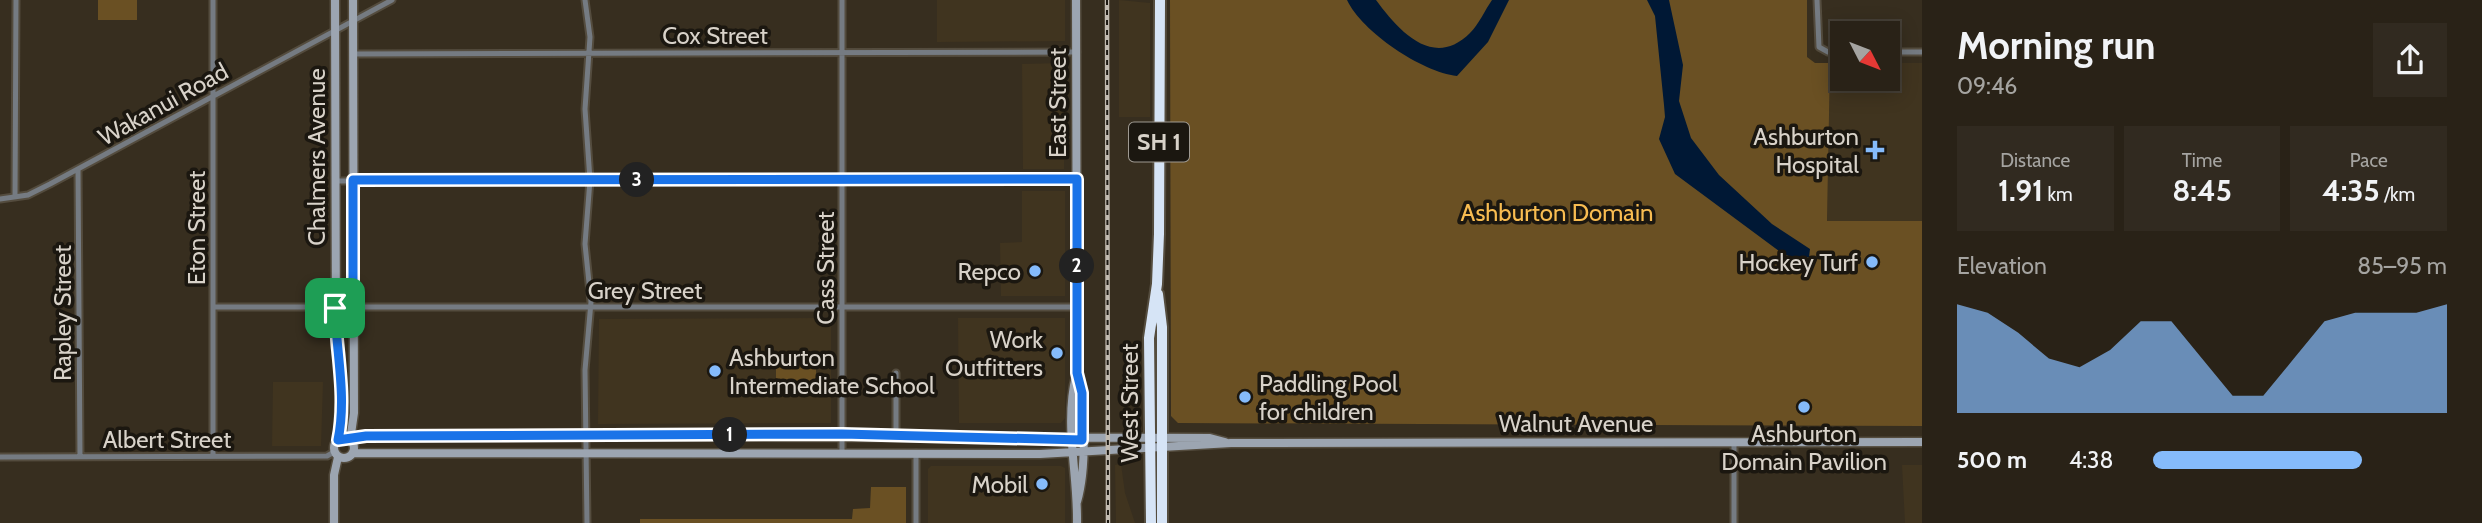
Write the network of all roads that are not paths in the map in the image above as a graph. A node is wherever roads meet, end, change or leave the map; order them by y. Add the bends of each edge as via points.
1 (16, 0) edge
2 (213, 0) edge
3 (335, 0) edge
4 (353, 0) edge
5 (392, 0) edge
6 (585, 0) edge
7 (842, 0) edge
8 (1076, 0) edge
9 (1160, 0) edge
10 (1817, 0) edge
11 (353, 20) junction
12 (337, 29) junction
13 (1830, 51) edge
14 (842, 52) junction
15 (1076, 52) junction
16 (1900, 52) edge
17 (1922, 52) edge
18 (590, 53) junction
19 (353, 54) junction
20 (213, 96) junction
21 (78, 169) junction
22 (1077, 179) junction
23 (353, 180) junction
24 (590, 180) junction
25 (842, 180) junction
26 (335, 181) junction
27 (15, 197) junction
28 (0, 199) edge
29 (1157, 284) junction
30 (214, 307) junction
31 (842, 307) junction
32 (1077, 307) junction
33 (335, 308) junction
34 (353, 308) junction
35 (590, 308) junction
36 (896, 373) dead end
37 (354, 414) junction
38 (842, 434) junction
39 (896, 435) junction
40 (995, 435) junction
41 (366, 436) junction
42 (588, 436) junction
43 (338, 440) junction
44 (350, 440) junction
45 (1922, 442) edge
46 (1162, 443) junction
47 (1734, 443) junction
48 (1149, 444) junction
49 (1077, 445) junction
50 (842, 452) junction
51 (916, 452) junction
52 (353, 453) junction
53 (588, 454) junction
54 (996, 454) junction
55 (336, 455) junction
56 (213, 456) junction
57 (0, 457) edge
58 (80, 457) junction
59 (334, 523) edge
60 (587, 523) edge
61 (916, 523) edge
62 (1077, 523) edge
63 (1151, 523) edge
64 (1162, 523) edge
65 (1734, 523) edge

1 - 27 street
2 - 20 street, Eton Street
3 - 12 street, Chalmers Avenue
4 - 11 street, Chalmers Avenue
5 - 11 street, Wakanui Road
6 - 18 street
7 - 14 street, Cass Street
8 - 15 street, East Street
9 - 29 highway, West Street / SH 1
10 - 13 street via 1819,47
11 - 12 street, Wakanui Road
11 - 19 street, Chalmers Avenue
12 - 20 street, Wakanui Road
12 - 26 street, Chalmers Avenue
14 - 15 street, Cox Street
14 - 18 street, Cox Street
14 - 25 street, Cass Street
15 - 22 street, East Street
16 - 17 street
18 - 19 street, Cox Street
18 - 24 street via 585,121
19 - 23 street, Chalmers Avenue
20 - 21 street, Wakanui Road
20 - 30 street, Eton Street
21 - 27 street, Wakanui Road
21 - 58 street, Rapley Street
22 - 25 street
22 - 32 street, East Street
23 - 24 street
23 - 26 street
23 - 34 street, Chalmers Avenue
24 - 25 street
24 - 35 street via 585,244
25 - 31 street, Cass Street
26 - 33 street, Chalmers Avenue
27 - 28 street, Wakanui Road
29 - 46 highway, West Street / SH 1 via 1162,327
29 - 48 highway, West Street / SH 1 via 1149,338
30 - 33 street, Grey Street
30 - 56 street, Eton Street
31 - 32 street, Grey Street
31 - 35 street, Grey Street
31 - 38 street, Cass Street
32 - 49 street, East Street via 1077,373 1072,393
33 - 34 street, Grey Street
33 - 43 street, Chalmers Avenue via 335,348 341,375
34 - 35 street, Grey Street
34 - 37 street, Chalmers Avenue
35 - 42 street via 585,370
36 - 39 street
37 - 41 street
37 - 44 street, Chalmers Avenue
38 - 39 street, Walnut Avenue
38 - 42 street, Walnut Avenue
38 - 50 street, Cass Street
39 - 40 street, Walnut Avenue
40 - 49 street, Walnut Avenue
40 - 54 street
41 - 42 street, Walnut Avenue
41 - 44 street, Walnut Avenue
42 - 53 street
43 - 44 street, Walnut Avenue
43 - 55 street, Chalmers Avenue
44 - 52 street
45 - 47 street, Walnut Avenue
46 - 47 street, Walnut Avenue
46 - 48 street, Walnut Avenue
46 - 64 highway, West Street / SH 1
47 - 65 street
48 - 49 street, Walnut Avenue
48 - 63 highway, West Street / SH 1
49 - 54 street, Walnut Avenue
49 - 62 street, East Street
50 - 51 street, Walnut Avenue
50 - 53 street, Walnut Avenue
51 - 54 street, Walnut Avenue
51 - 61 street
52 - 53 street, Walnut Avenue
52 - 55 street, Walnut Avenue via 345,459
53 - 60 street
55 - 56 street, Albert Street
55 - 59 street, Chalmers Avenue
56 - 58 street, Albert Street
57 - 58 street, Albert Street

